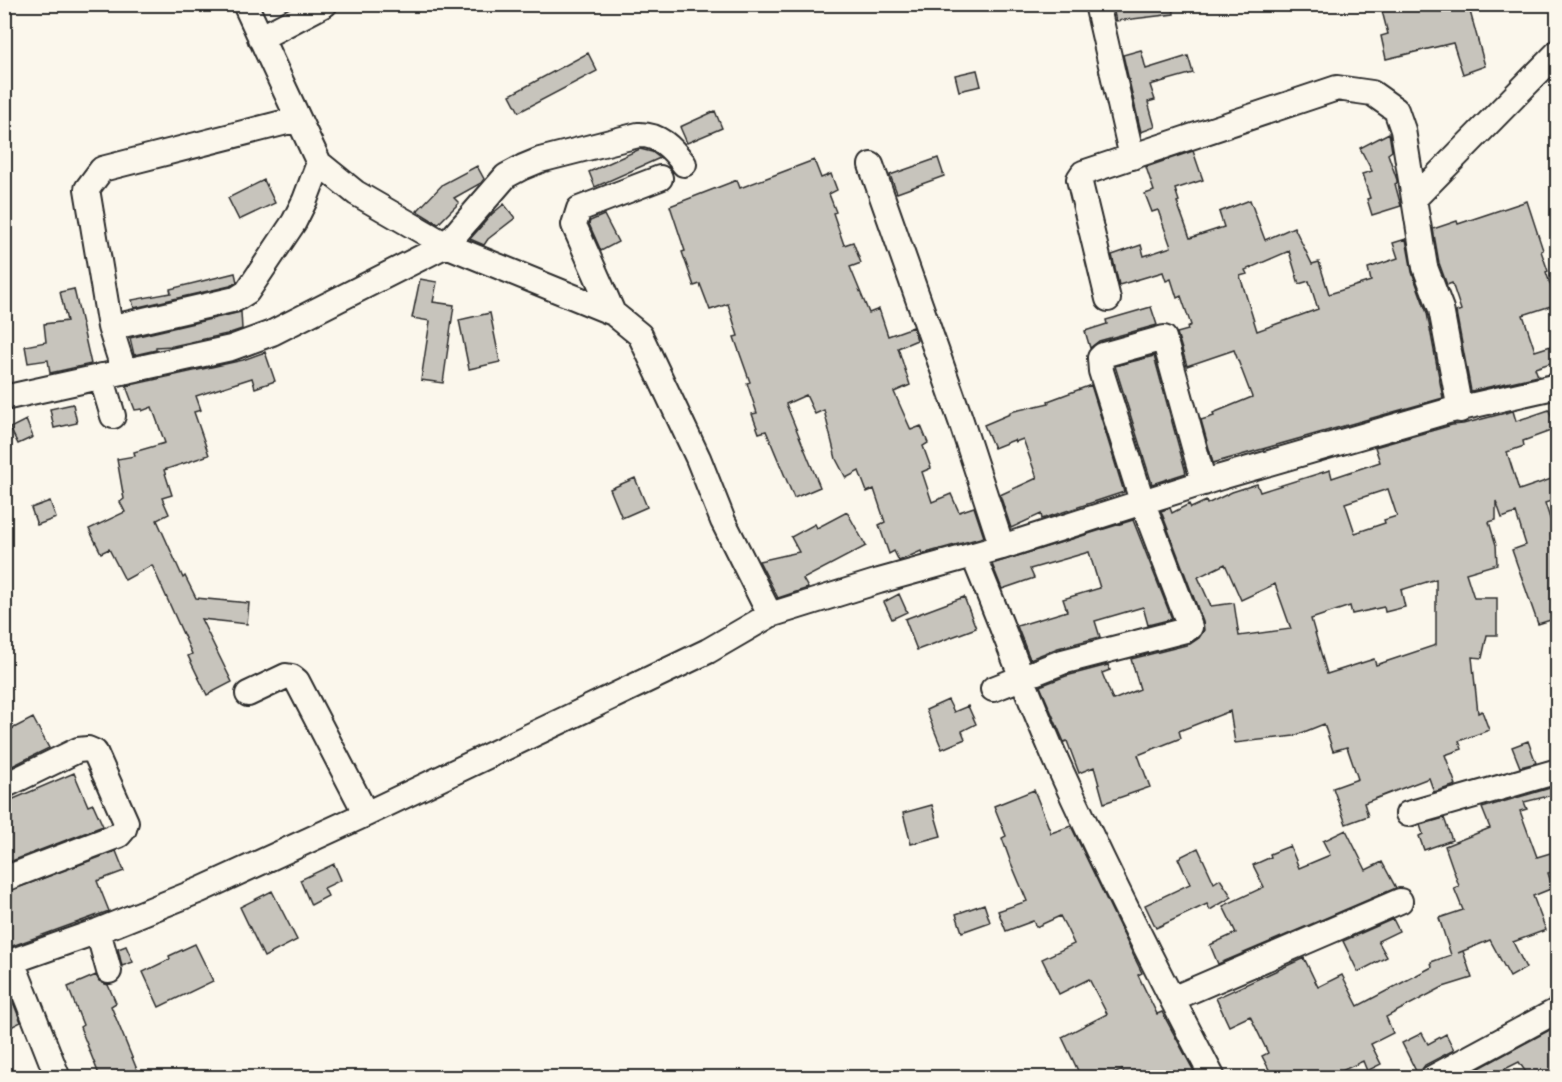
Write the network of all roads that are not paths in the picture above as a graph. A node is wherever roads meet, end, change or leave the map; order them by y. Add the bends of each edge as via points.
1 (245, 4) edge
2 (325, 4) edge
3 (1097, 4) edge
4 (260, 38) junction
5 (1557, 52) edge
6 (298, 119) junction
7 (1132, 156) junction
8 (319, 162) junction
9 (684, 164) dead end
10 (871, 165) dead end
11 (660, 178) dead end
12 (1414, 199) junction
13 (446, 245) junction
14 (1108, 300) dead end
15 (613, 313) junction
16 (110, 327) junction
17 (112, 373) junction
18 (1557, 386) edge
19 (4, 399) edge
20 (1460, 410) junction
21 (113, 416) dead end
22 (1204, 483) junction
23 (1142, 501) junction
24 (1002, 547) junction
25 (973, 555) junction
26 (770, 615) junction
27 (1020, 677) junction
28 (993, 689) dead end
29 (248, 694) dead end
30 (1557, 771) edge
31 (4, 786) edge
32 (366, 814) junction
33 (1408, 814) dead end
34 (4, 879) edge
35 (1400, 901) dead end
36 (98, 931) junction
37 (8, 962) edge
38 (109, 970) dead end
39 (1172, 999) junction
40 (1557, 1010) edge
41 (58, 1077) edge
42 (1213, 1077) edge
43 (1432, 1077) edge

1 - 4 street
2 - 4 street
3 - 7 street
4 - 6 street
5 - 12 street
6 - 8 street
6 - 16 street via 102,169 87,189
7 - 12 street via 1337,88 1372,93 1396,110
7 - 14 street via 1083,173 1079,179
8 - 13 street via 356,193
8 - 16 street via 294,222 243,296
9 - 13 street via 649,134 540,160 506,177
10 - 24 street
11 - 15 street via 579,209 574,220
12 - 20 street via 1425,267 1441,309
13 - 15 street
13 - 17 street via 272,333 231,348
15 - 26 street via 640,334 723,521
16 - 17 street
17 - 19 street
17 - 21 street
18 - 20 street
20 - 22 street
22 - 23 street
22 - 23 street via 1164,338 1109,352 1100,358 1101,371
23 - 24 street
23 - 27 street via 1190,627
24 - 25 street
25 - 26 street
25 - 27 street
26 - 32 street via 708,651
27 - 28 street
27 - 39 street
29 - 32 street via 286,676 297,681
30 - 33 street
31 - 34 street via 78,750 88,749 95,752 126,822 119,835
32 - 36 street via 200,890
35 - 39 street
36 - 37 street
36 - 38 street
37 - 41 street
39 - 42 street
40 - 43 street

